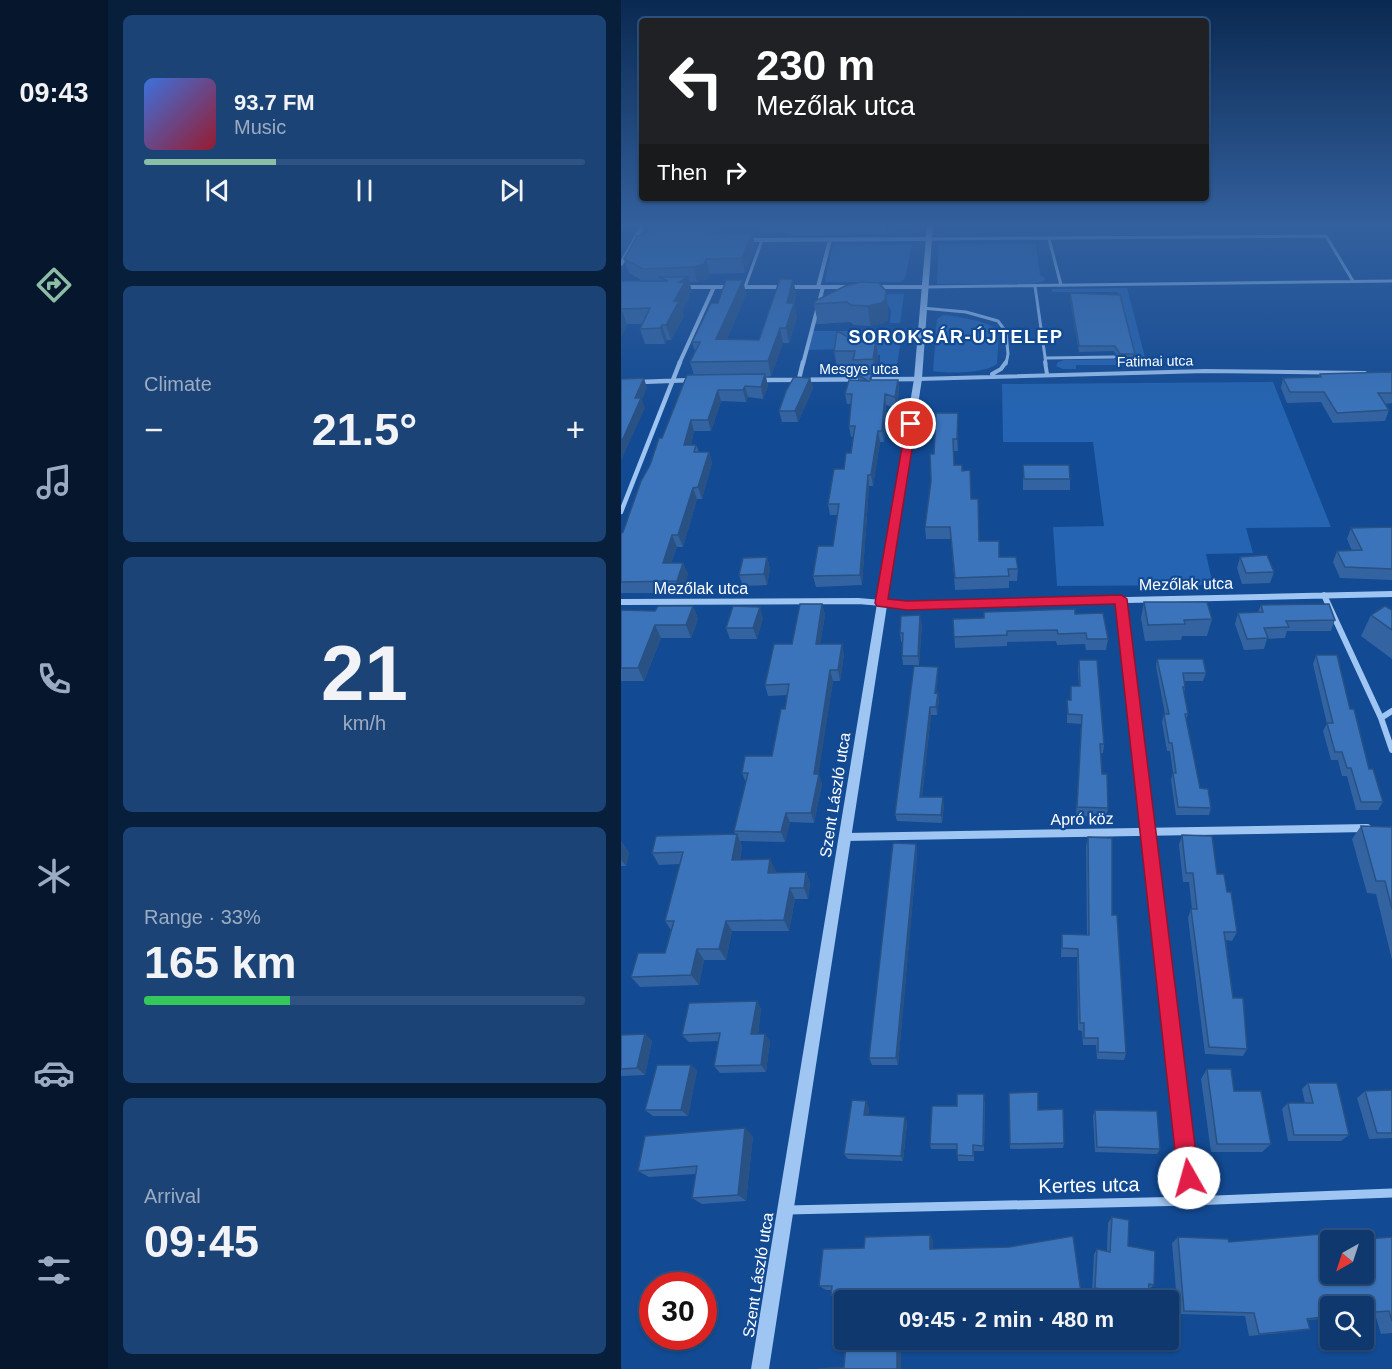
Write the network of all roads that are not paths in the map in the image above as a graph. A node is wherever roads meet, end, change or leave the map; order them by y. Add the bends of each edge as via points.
1 (713, 289) edge
2 (821, 289) edge
3 (924, 289) edge
4 (1035, 289) edge
5 (922, 308) junction
6 (1114, 357) dead end
7 (1045, 358) junction
8 (1370, 373) edge
9 (1047, 374) junction
10 (983, 376) junction
11 (799, 379) junction
12 (918, 379) junction
13 (699, 380) edge
14 (755, 380) edge
15 (674, 381) junction
16 (632, 383) edge
17 (621, 512) edge
18 (1392, 594) edge
19 (1324, 595) junction
20 (1121, 599) junction
21 (621, 602) edge
22 (881, 603) junction
23 (1392, 711) edge
24 (1381, 718) junction
25 (1392, 750) edge
26 (1380, 827) edge
27 (1148, 831) junction
28 (845, 837) junction
29 (1392, 1193) edge
30 (1191, 1201) junction
31 (786, 1210) junction
32 (760, 1369) edge

1 - 15 street
2 - 11 street
3 - 5 street, Szent László utca
4 - 7 lane
5 - 10 lane via 983,316 1004,326 1007,362 1001,370
5 - 12 street, Szent László utca
6 - 7 lane
7 - 9 lane
8 - 9 lane, Fatimai utca
9 - 10 lane, Fatimai utca
10 - 12 lane, Fatimai utca
11 - 12 street, Mesgye utca
11 - 14 street, Mesgye utca
12 - 22 street, Szent László utca
13 - 15 street
15 - 16 street
15 - 17 street
18 - 19 street, Mezőlak utca
19 - 20 street, Mezőlak utca
19 - 24 street
20 - 22 street, Mezőlak utca
20 - 27 street
21 - 22 street, Mezőlak utca
22 - 28 street, Szent László utca
23 - 24 street
24 - 25 street
26 - 27 street, Apró köz
27 - 28 street, Apró köz
27 - 30 street
28 - 31 street, Szent László utca
29 - 30 street, Kertes utca
30 - 31 street, Kertes utca
31 - 32 street, Szent László utca

